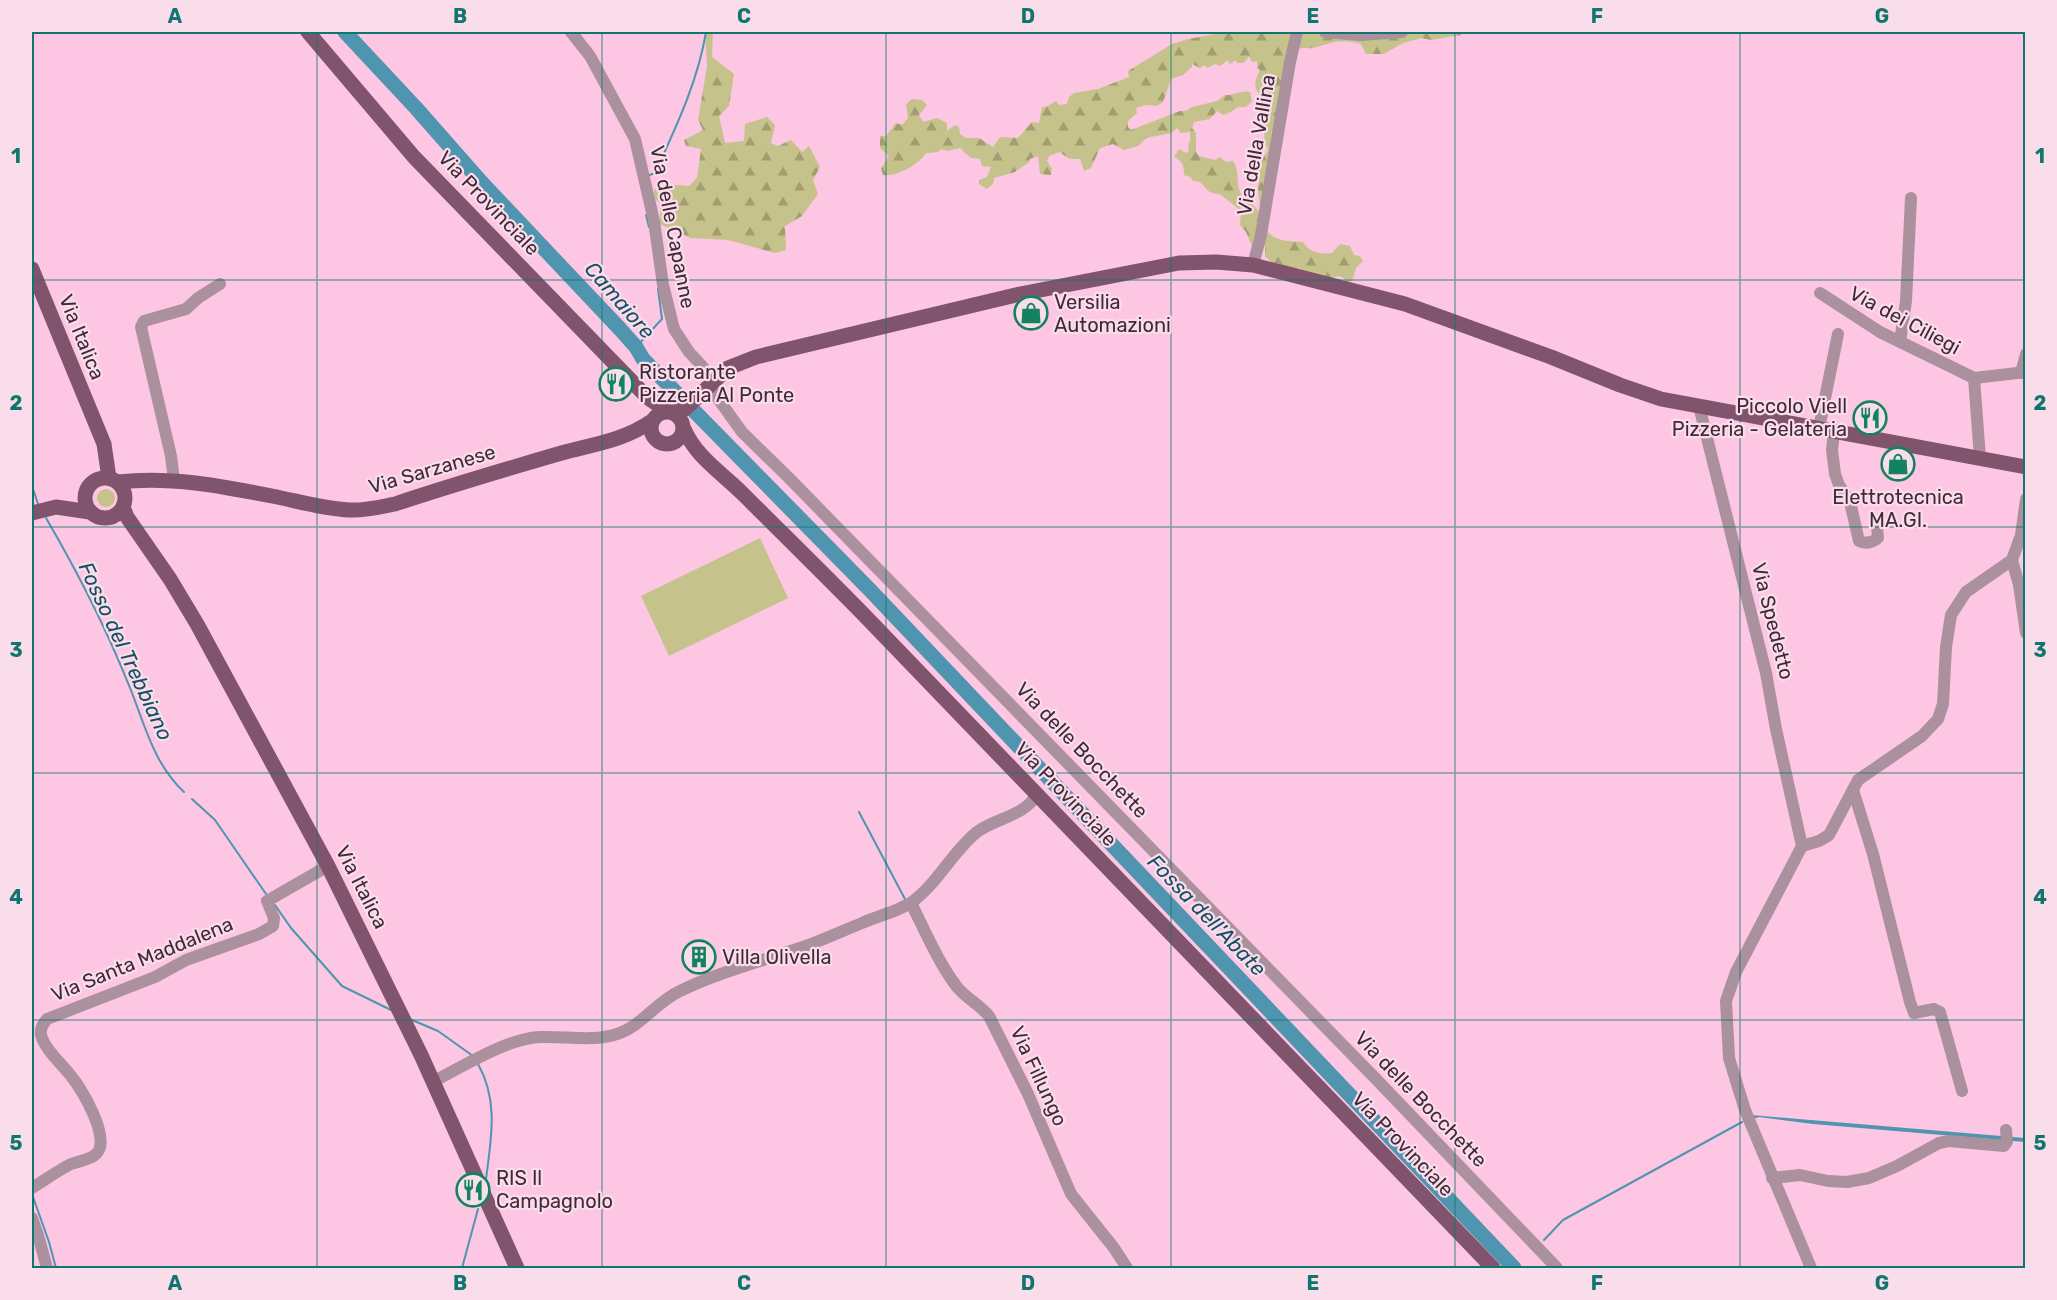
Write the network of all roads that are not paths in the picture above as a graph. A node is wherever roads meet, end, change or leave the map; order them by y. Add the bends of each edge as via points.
1 (308, 32) edge
2 (570, 32) edge
3 (1298, 32) edge
4 (1325, 32) edge
5 (1402, 32) edge
6 (1911, 198) dead end
7 (1253, 265) junction
8 (32, 269) edge
9 (219, 284) dead end
10 (1820, 293) dead end
11 (1838, 334) dead end
12 (1900, 342) junction
13 (2025, 354) edge
14 (2023, 373) edge
15 (1974, 378) junction
16 (710, 385) junction
17 (1700, 406) junction
18 (671, 418) junction
19 (1826, 430) junction
20 (619, 439) junction
21 (663, 443) junction
22 (703, 458) junction
23 (1980, 458) junction
24 (2025, 467) edge
25 (147, 479) junction
26 (107, 480) junction
27 (174, 480) junction
28 (85, 493) junction
29 (2025, 500) edge
30 (124, 504) junction
31 (56, 507) junction
32 (90, 512) junction
33 (32, 513) edge
34 (108, 518) junction
35 (1877, 526) dead end
36 (142, 540) junction
37 (2012, 560) junction
38 (2025, 633) edge
39 (1853, 790) junction
40 (1037, 794) junction
41 (1802, 846) junction
42 (328, 866) junction
43 (911, 903) junction
44 (432, 1082) junction
45 (1962, 1091) dead end
46 (2007, 1135) dead end
47 (1772, 1178) junction
48 (32, 1188) edge
49 (32, 1218) edge
50 (1488, 1268) edge
51 (47, 1269) edge
52 (517, 1269) edge
53 (1127, 1269) edge
54 (1557, 1269) edge
55 (1811, 1269) edge

1 - 18 main road, Via Provinciale via 414,157 647,398
2 - 16 street, Via delle Capanne via 590,56 635,139 674,329 703,367
3 - 7 street, Via della Vallina
4 - 5 street
6 - 12 street
7 - 16 main road via 1179,263 1020,294 746,360 728,368
7 - 17 main road via 1405,304 1620,385 1661,399
8 - 26 main road, Via Italica via 104,444
9 - 27 street via 186,309 144,321 141,327
10 - 12 street, Via dei Ciliegi
11 - 19 street
12 - 15 street, Via dei Ciliegi
13 - 14 street
14 - 15 street
15 - 23 street
16 - 18 main road
16 - 54 street, Via delle Bocchette via 753,444 1352,1054
17 - 19 main road
17 - 41 street, Via Spedetto via 1766,673
18 - 20 main road, Via Sarzanese
18 - 21 main road via 677,441
18 - 21 main road via 652,434
18 - 22 main road, Via Provinciale
19 - 23 main road
19 - 35 street via 1835,474 1850,502 1858,541 1873,542 1878,538
20 - 21 main road, Via Sarzanese
20 - 27 main road, Via Sarzanese via 367,509 342,509
21 - 22 main road, Via Provinciale
22 - 40 main road, Via Provinciale via 742,492
23 - 24 main road
25 - 26 main road, Via Sarzanese
25 - 27 main road, Via Sarzanese
25 - 30 main road via 132,489
26 - 28 main road via 88,486
26 - 30 main road via 124,490
28 - 31 main road
28 - 32 main road
29 - 37 street via 2021,535
30 - 34 main road
30 - 36 main road, Via Italica via 127,517
31 - 32 main road
31 - 33 main road
32 - 34 main road
34 - 36 main road, Via Italica
36 - 42 main road, Via Italica via 197,624
37 - 38 street
37 - 39 street via 1966,592 1951,615 1943,704 1938,719 1922,736 1865,774
39 - 41 street via 1829,835
39 - 45 street via 1910,1002 1914,1012 1940,1012
40 - 43 street via 1027,808 978,832
40 - 50 main road, Via Provinciale
41 - 47 street via 1736,972 1726,1001 1729,1058
42 - 44 main road, Via Italica
42 - 48 street, Via Santa Maddalena via 270,898 273,926 259,934 186,960 155,977 47,1019 41,1026 41,1036 84,1096 102,1142 98,1153
43 - 44 street via 678,992 626,1031 583,1039 524,1039
43 - 53 street, Via Fillungo via 958,989 989,1016 1071,1194
44 - 52 main road, Via Italica
46 - 47 street via 2004,1146 1939,1143 1869,1178 1847,1182 1800,1175
47 - 55 street
49 - 51 street

